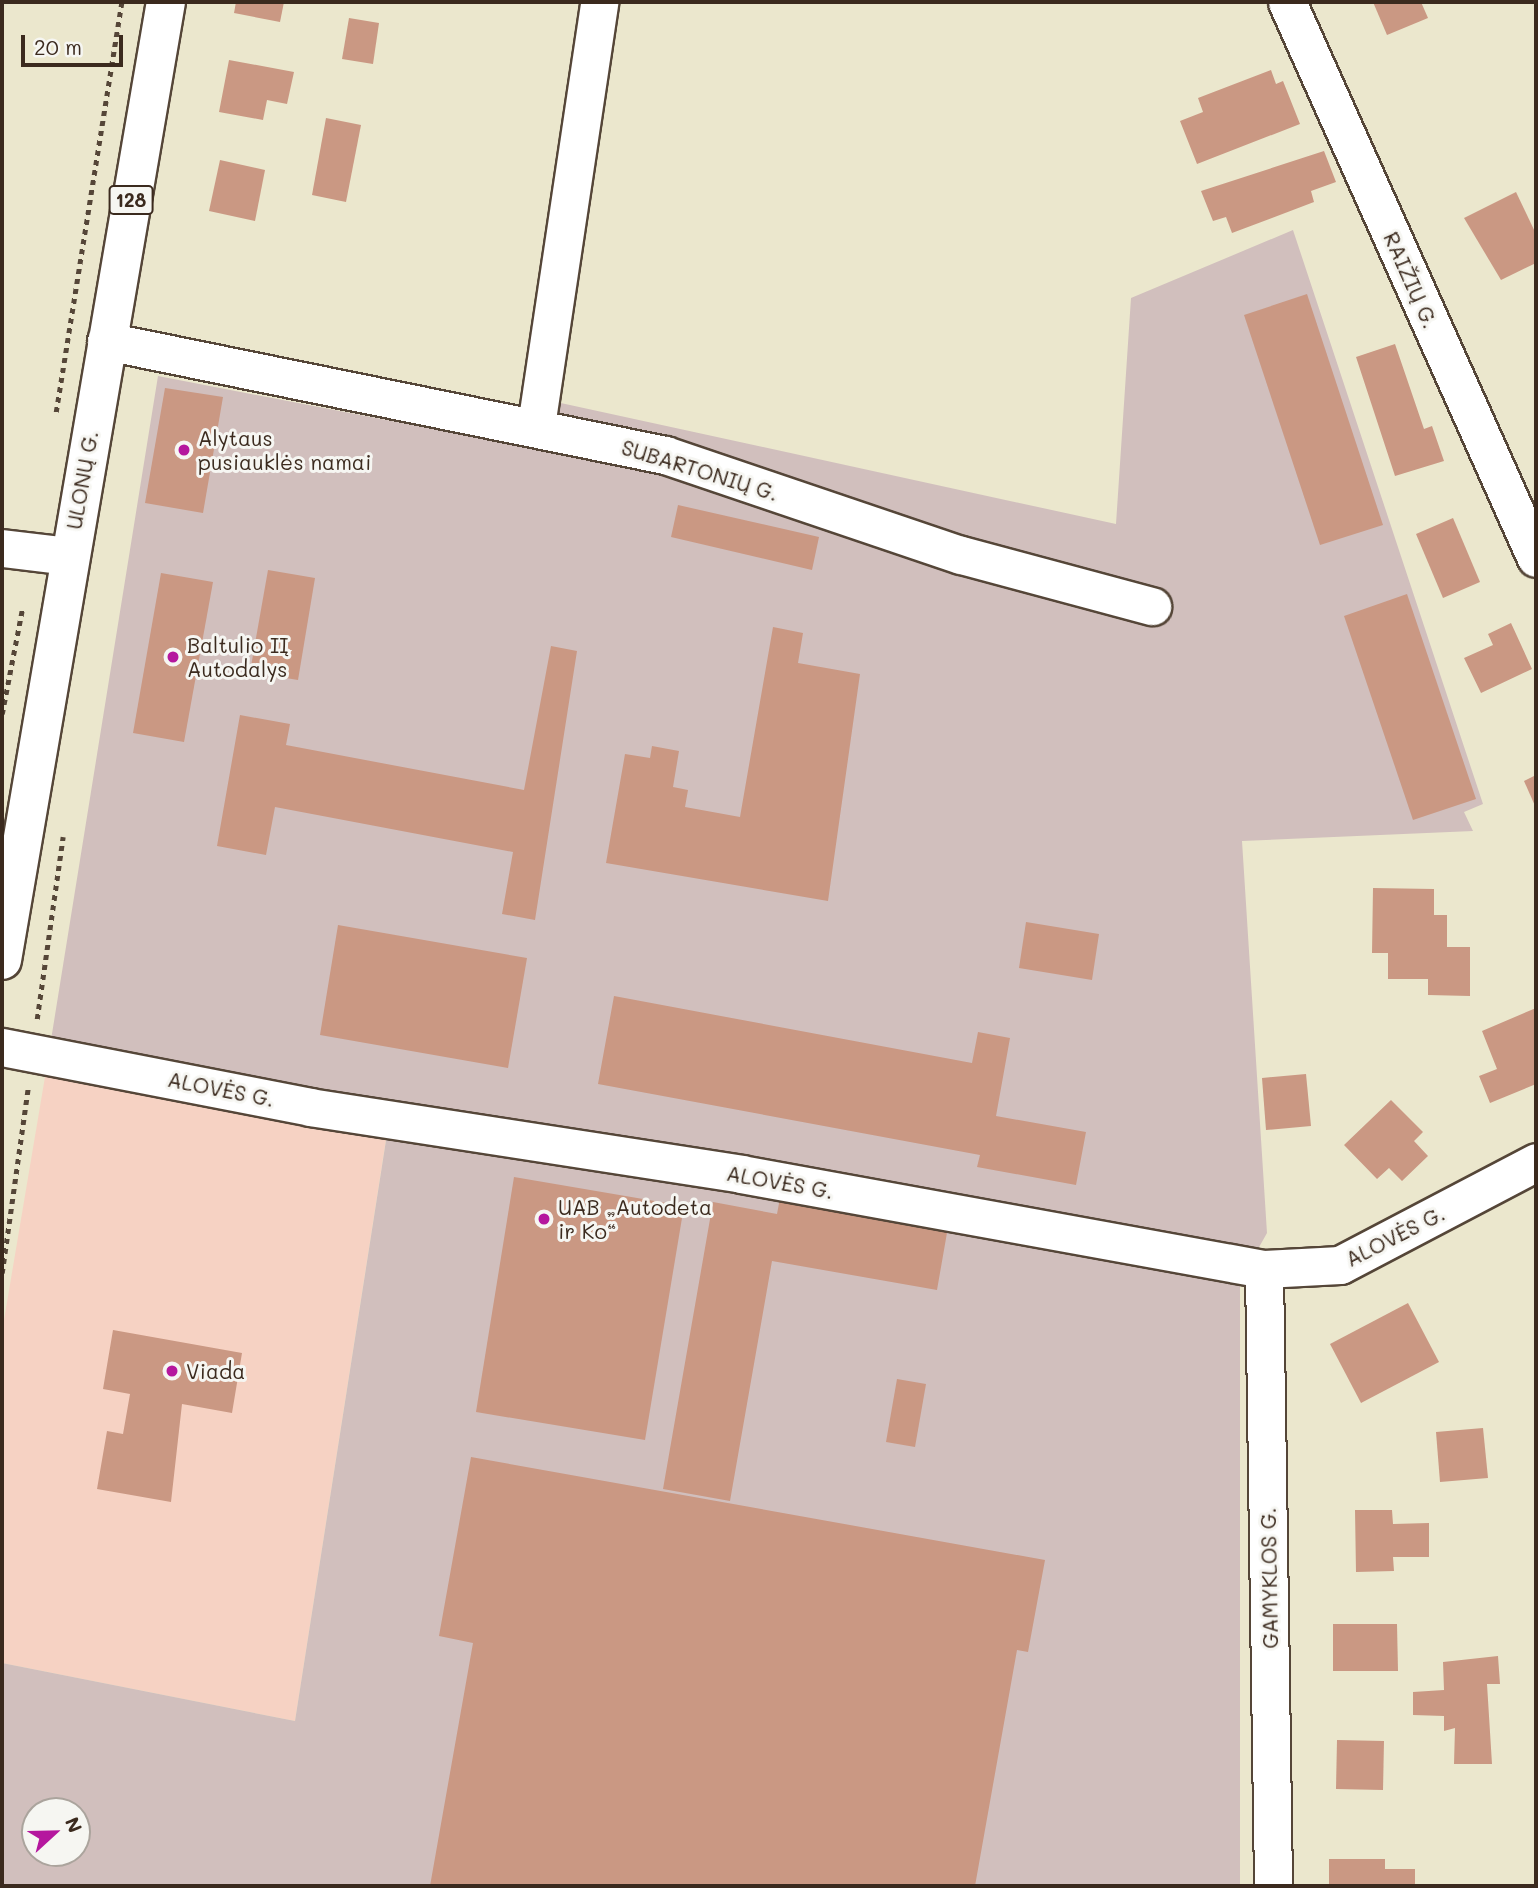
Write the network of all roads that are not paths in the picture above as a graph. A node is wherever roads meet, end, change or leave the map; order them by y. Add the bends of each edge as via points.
1 (166, 2) edge
2 (599, 2) edge
3 (1287, 2) edge
4 (106, 341) junction
5 (536, 426) junction
6 (2, 548) edge
7 (68, 556) junction
8 (1536, 558) edge
9 (1152, 606) dead end
10 (2, 960) edge
11 (17, 1050) edge
12 (1536, 1162) edge
13 (1264, 1269) junction
14 (1273, 1886) edge

1 - 4 main road, ULONŲ G. / 128
2 - 5 street
3 - 8 street, RAIŽIŲ G.
4 - 5 street, SUBARTONIŲ G.
4 - 7 main road, ULONŲ G. / 128
5 - 9 street, SUBARTONIŲ G. via 665,455 961,555
6 - 7 street
7 - 10 main road, ULONŲ G. / 128
11 - 13 street, ALOVĖS G. via 310,1107 741,1174
12 - 13 street, ALOVĖS G. via 1340,1265
13 - 14 street, GAMYKLOS G.

